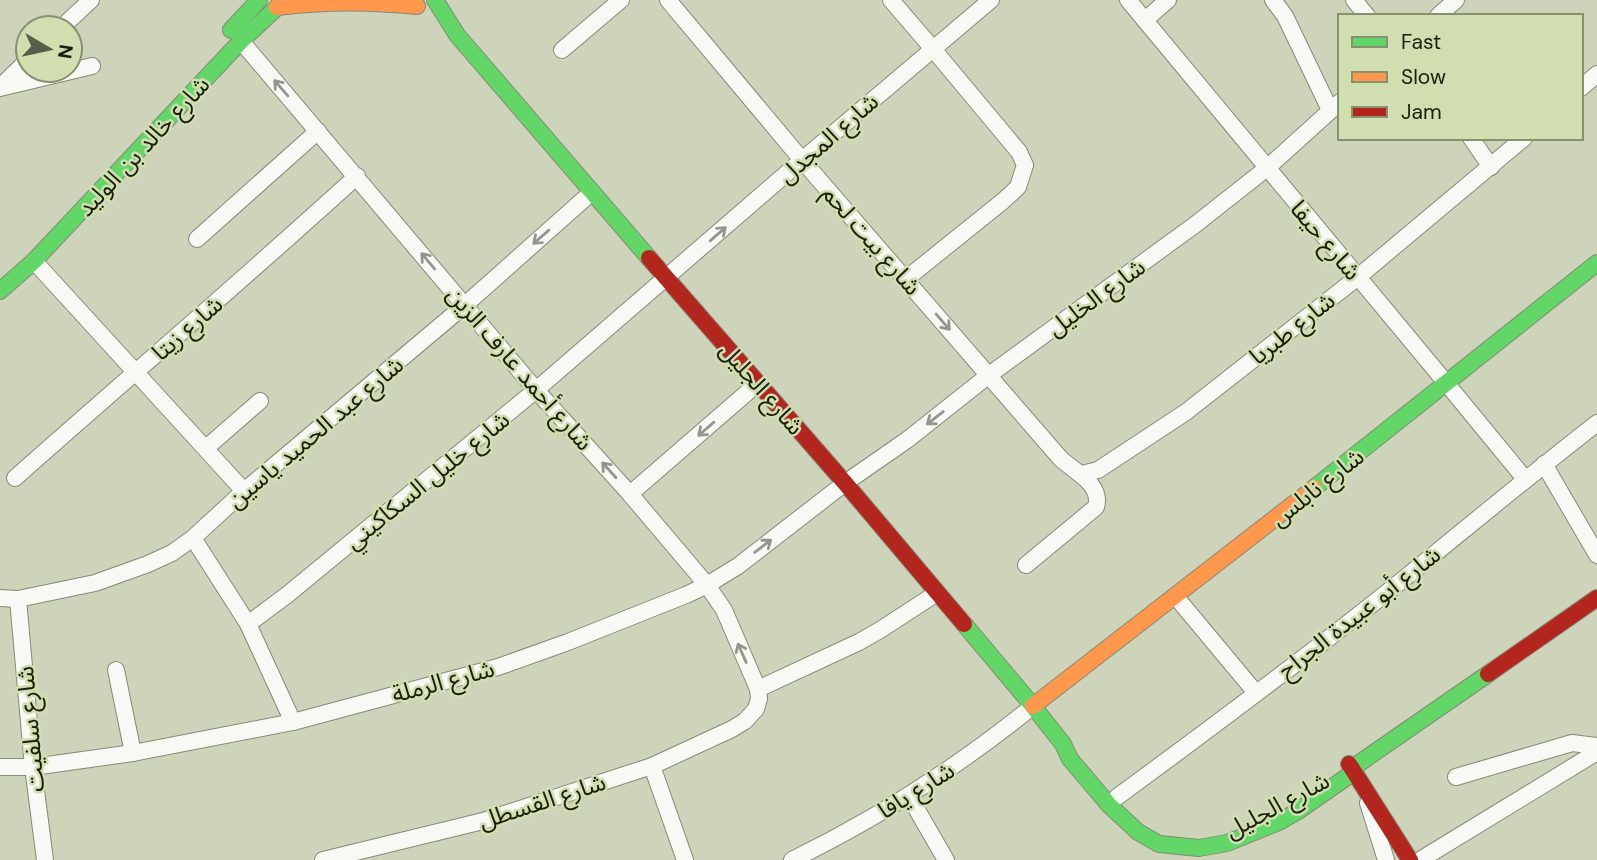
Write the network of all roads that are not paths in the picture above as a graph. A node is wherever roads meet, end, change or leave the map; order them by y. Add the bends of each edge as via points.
1 (91, 0) edge
2 (259, 0) edge
3 (435, 0) edge
4 (621, 0) edge
5 (668, 0) edge
6 (891, 0) edge
7 (991, 0) edge
8 (1128, 0) edge
9 (1168, 0) edge
10 (1273, 0) edge
11 (1354, 0) edge
12 (1457, 0) edge
13 (281, 3) edge
14 (414, 3) edge
15 (76, 14) edge
16 (1365, 14) edge
17 (1440, 14) edge
18 (1145, 20) junction
19 (457, 36) junction
20 (241, 41) junction
21 (933, 49) junction
22 (562, 50) dead end
23 (92, 66) dead end
24 (14, 74) edge
25 (1597, 74) edge
26 (1583, 86) edge
27 (0, 88) edge
28 (1335, 106) edge
29 (318, 131) junction
30 (1472, 140) edge
31 (1522, 140) edge
32 (802, 160) junction
33 (1491, 167) junction
34 (1267, 169) junction
35 (357, 176) junction
36 (81, 188) dead end
37 (592, 192) junction
38 (197, 239) dead end
39 (34, 261) junction
40 (1597, 263) edge
41 (1358, 277) junction
42 (667, 278) junction
43 (906, 279) junction
44 (0, 291) edge
45 (465, 304) junction
46 (136, 371) junction
47 (989, 375) junction
48 (757, 384) junction
49 (1447, 384) junction
50 (536, 390) junction
51 (260, 401) dead end
52 (1597, 423) edge
53 (206, 448) junction
54 (1544, 464) junction
55 (1082, 474) junction
56 (15, 478) dead end
57 (1525, 479) junction
58 (845, 483) junction
59 (244, 491) junction
60 (630, 494) junction
61 (193, 538) junction
62 (1597, 555) edge
63 (1026, 565) dead end
64 (707, 585) junction
65 (937, 593) junction
66 (1177, 597) junction
67 (0, 598) edge
68 (1597, 598) edge
69 (18, 599) junction
70 (248, 624) junction
71 (116, 670) dead end
72 (758, 689) junction
73 (1256, 693) junction
74 (1033, 706) junction
75 (292, 722) junction
76 (1063, 744) junction
77 (1597, 746) edge
78 (1597, 752) edge
79 (133, 753) junction
80 (652, 766) junction
81 (0, 767) edge
82 (33, 767) junction
83 (1356, 771) junction
84 (1456, 777) dead end
85 (909, 796) junction
86 (1117, 797) junction
87 (45, 860) edge
88 (323, 860) edge
89 (685, 860) edge
90 (792, 860) edge
91 (947, 860) edge
92 (1386, 860) edge
93 (1410, 860) edge
94 (1420, 860) edge

1 - 15 street
2 - 36 street, شارع خالد بن الوليد
3 - 19 street, شارع الجليل
4 - 22 street
5 - 32 street, شارع بيت لحم
6 - 21 street
7 - 21 street, شارع المجدل
8 - 18 street, شارع حيفا
9 - 18 street
10 - 28 street
11 - 16 street
12 - 17 street
13 - 14 street
13 - 20 street, شارع خالد بن الوليد
14 - 19 street, شارع الجليل
18 - 34 street, شارع حيفا
19 - 37 street, شارع الجليل
29 -> 20 street, شارع أحمد عارف الزين
20 - 39 street, شارع خالد بن الوليد
21 - 32 street, شارع المجدل
21 - 43 street via 1025,165 1018,187
23 - 27 street
24 - 27 street
25 - 26 street
28 - 34 street, شارع الخليل
29 - 35 street, شارع أحمد عارف الزين
29 - 38 street
30 - 33 street
31 - 33 street, شارع طبريا
42 -> 32 street, شارع المجدل
32 - 43 street, شارع بيت لحم
33 - 41 street, شارع طبريا
34 - 41 street, شارع حيفا
34 - 47 street, شارع الخليل
45 -> 35 street, شارع أحمد عارف الزين
35 - 46 street, شارع زيتا
37 - 42 street, شارع الجليل
37 -> 45 street, شارع عبد الحميد ياسين
39 - 44 street, شارع خالد بن الوليد
39 - 46 street
40 - 49 street, شارع نابلس
41 - 49 street, شارع حيفا
41 - 55 street, شارع طبريا via 1186,412 1098,470
42 - 48 street, شارع الجليل
42 - 50 street, شارع خليل السكاكيني
43 -> 47 street, شارع بيت لحم
45 - 50 street, شارع أحمد عارف الزين
45 - 59 street, شارع عبد الحميد ياسين
46 - 53 street
46 - 56 street, شارع زيتا
47 - 55 street, شارع بيت لحم via 1060,458
47 -> 58 street, شارع الخليل
48 - 58 street, شارع الجليل
48 -> 60 street
49 - 57 street, شارع حيفا
49 - 66 street, شارع نابلس
60 -> 50 street, شارع أحمد عارف الزين
50 - 70 street, شارع خليل السكاكيني
51 - 53 street
52 - 54 street, شارع أبو عبيدة الجراح
53 - 59 street
54 - 57 street, شارع أبو عبيدة الجراح
54 - 62 street
55 - 63 street via 1094,489 1096,507
57 - 73 street, شارع أبو عبيدة الجراح
64 -> 58 street, شارع الرملة
58 - 65 street, شارع الجليل
59 - 61 street, شارع عبد الحميد ياسين
60 - 64 street, شارع أحمد عارف الزين
61 - 69 street, شارع عبد الحميد ياسين via 172,553 95,583
61 - 70 street
72 -> 64 street, شارع أحمد عارف الزين via 724,610
64 - 75 street, شارع الرملة via 498,667
65 - 72 street via 869,636
65 - 74 street, شارع الجليل
66 - 73 street
66 - 74 street, شارع نابلس
67 - 69 street, شارع عبد الحميد ياسين
68 - 83 street, شارع الجليل
69 - 82 street, شارع سلفيت
70 - 75 street
71 - 79 street
72 - 80 street, شارع القسطل via 751,716
73 - 86 street, شارع أبو عبيدة الجراح
74 - 76 street, شارع الجليل
74 - 85 street, شارع يافا
75 - 79 street, شارع الرملة
76 - 83 street, شارع الجليل via 1080,772 1128,824 1149,839 1171,846 1199,848 1251,834 1298,811
76 - 86 street, شارع الجليل via 1079,754
77 - 84 street via 1572,744
78 - 94 street
79 - 82 street, شارع الرملة
80 - 88 street, شارع القسطل via 483,821
80 - 89 street
81 - 82 street, شارع الرملة
82 - 87 street, شارع سلفيت
83 - 86 street, شارع الجليل via 1250,826 1197,842 1146,827
83 - 92 street
83 - 93 street
85 - 90 street, شارع يافا
85 - 91 street

